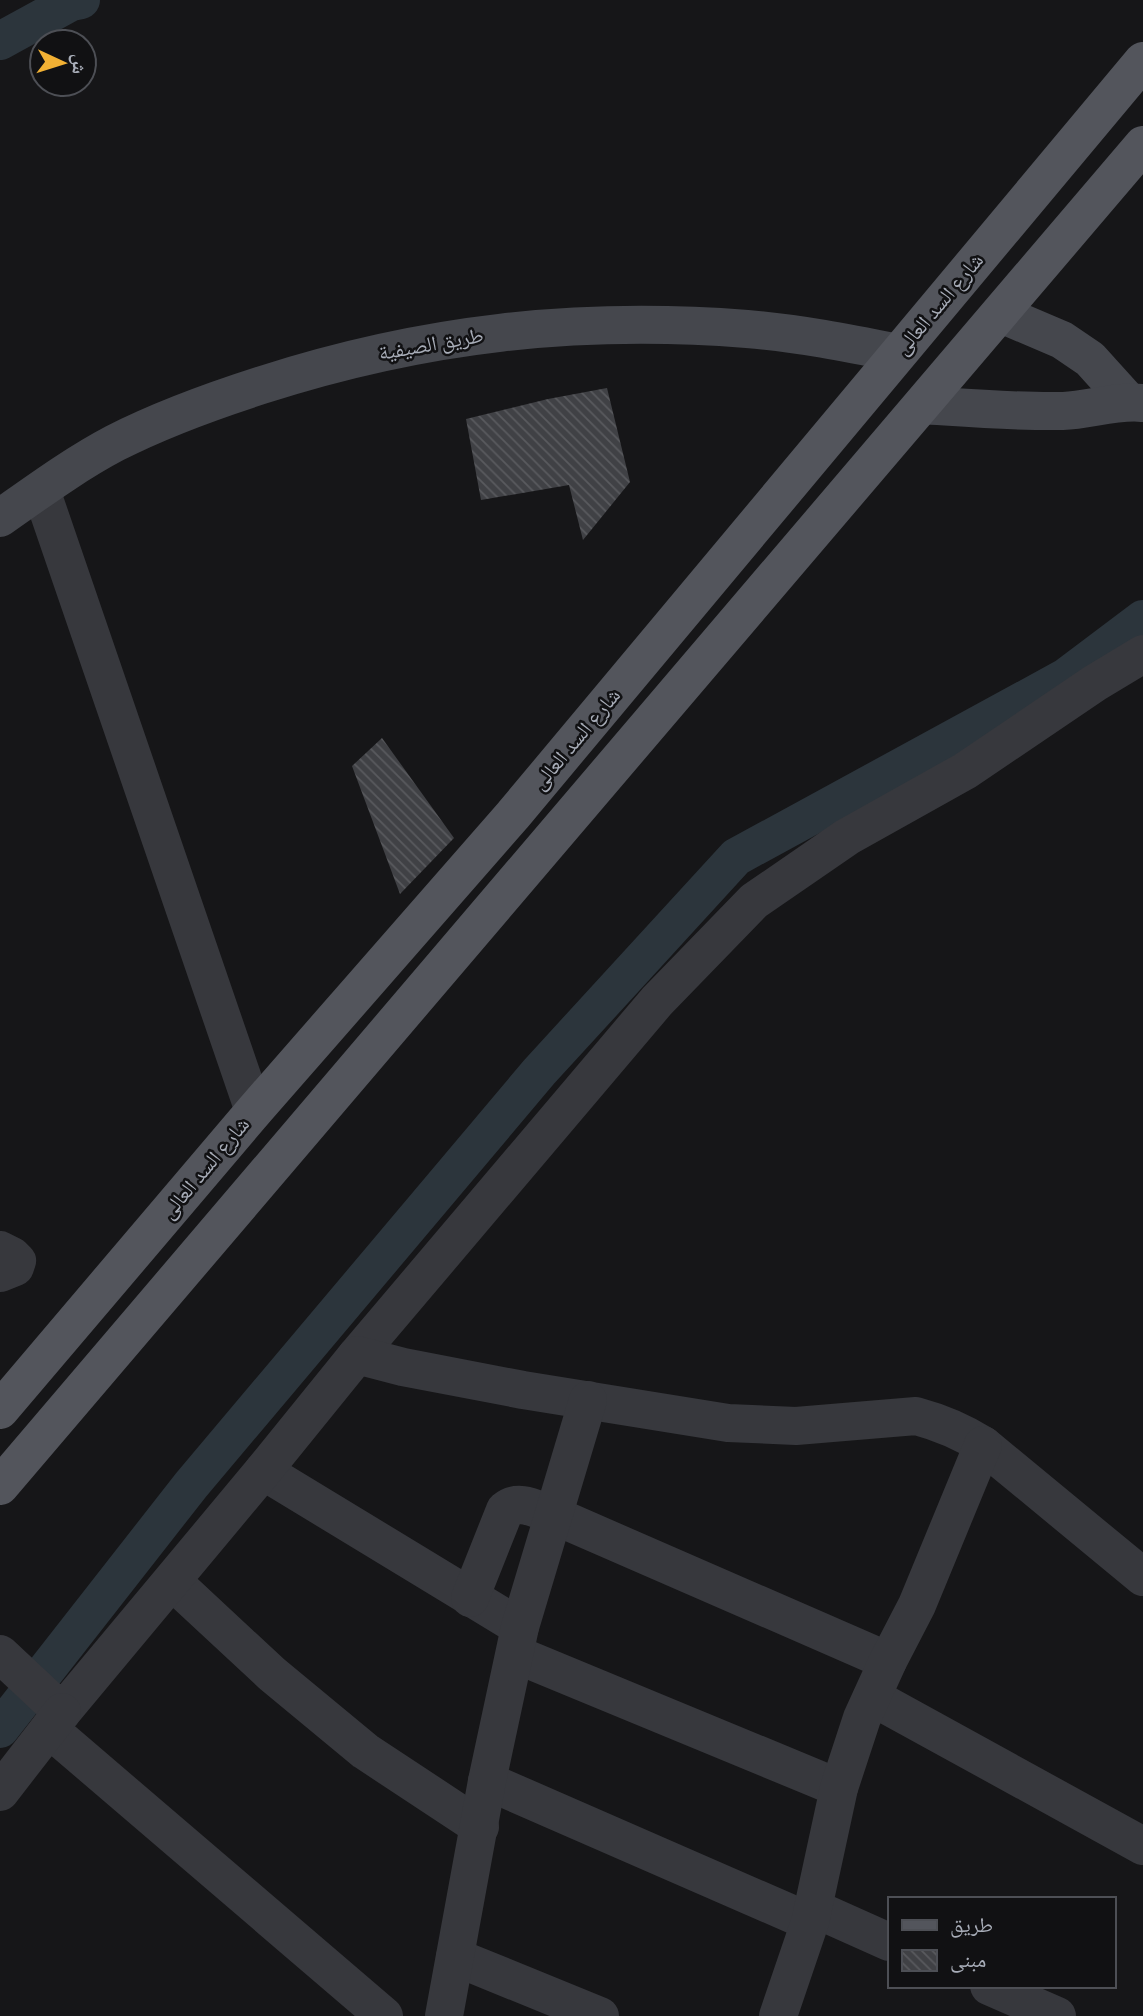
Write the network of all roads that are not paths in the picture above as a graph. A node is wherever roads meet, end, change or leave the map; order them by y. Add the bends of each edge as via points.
1 (1143, 61) edge
2 (1143, 145) edge
3 (1001, 314) junction
4 (898, 353) junction
5 (1135, 402) edge
6 (922, 405) junction
7 (41, 490) junction
8 (0, 518) edge
9 (1143, 654) edge
10 (513, 816) junction
11 (543, 848) junction
12 (254, 1111) junction
13 (357, 1355) junction
14 (588, 1401) junction
15 (0, 1410) edge
16 (983, 1445) junction
17 (263, 1471) junction
18 (0, 1486) edge
19 (553, 1515) junction
20 (1143, 1577) edge
21 (172, 1581) junction
22 (470, 1598) junction
23 (517, 1641) junction
24 (6, 1660) edge
25 (888, 1661) junction
26 (872, 1697) junction
27 (53, 1713) junction
28 (487, 1782) junction
29 (839, 1788) junction
30 (0, 1792) edge
31 (480, 1827) junction
32 (1143, 1846) edge
33 (811, 1915) junction
34 (888, 1942) edge
35 (455, 1957) junction
36 (994, 1988) edge
37 (384, 2016) edge
38 (444, 2016) edge
39 (600, 2016) edge
40 (778, 2016) edge
41 (1057, 2016) edge

1 - 4 main road, شارع السد العالى
2 - 3 main road
3 - 5 street via 1062,340 1090,359
3 - 6 main road
4 - 7 street, طريق الصيفية via 750,329 675,325 600,324 451,339 378,352 234,394 114,444
4 - 10 main road, شارع السد العالى
5 - 6 street via 1066,411
6 - 11 main road
7 - 8 street, طريق الصيفية
7 - 12 street
9 - 13 street via 965,771 847,837 754,901 657,1001
10 - 11 main road
10 - 12 main road, شارع السد العالى
11 - 18 main road
12 - 15 main road, شارع السد العالى
13 - 14 street
13 - 17 street
14 - 16 street via 796,1426 916,1416
14 - 19 street
16 - 20 street
16 - 25 street via 922,1593
17 - 21 street
17 - 22 street
19 - 22 street via 519,1503 505,1510
19 - 23 street
19 - 25 street
21 - 27 street
21 - 31 street via 272,1674 365,1751
22 - 23 street
23 - 28 street
23 - 29 street
24 - 27 street
25 - 26 street
26 - 29 street
26 - 32 street
27 - 30 street
27 - 37 street
28 - 31 street
28 - 33 street
29 - 33 street
31 - 35 street
33 - 34 street
33 - 40 street
35 - 38 street
35 - 39 street
36 - 41 street

